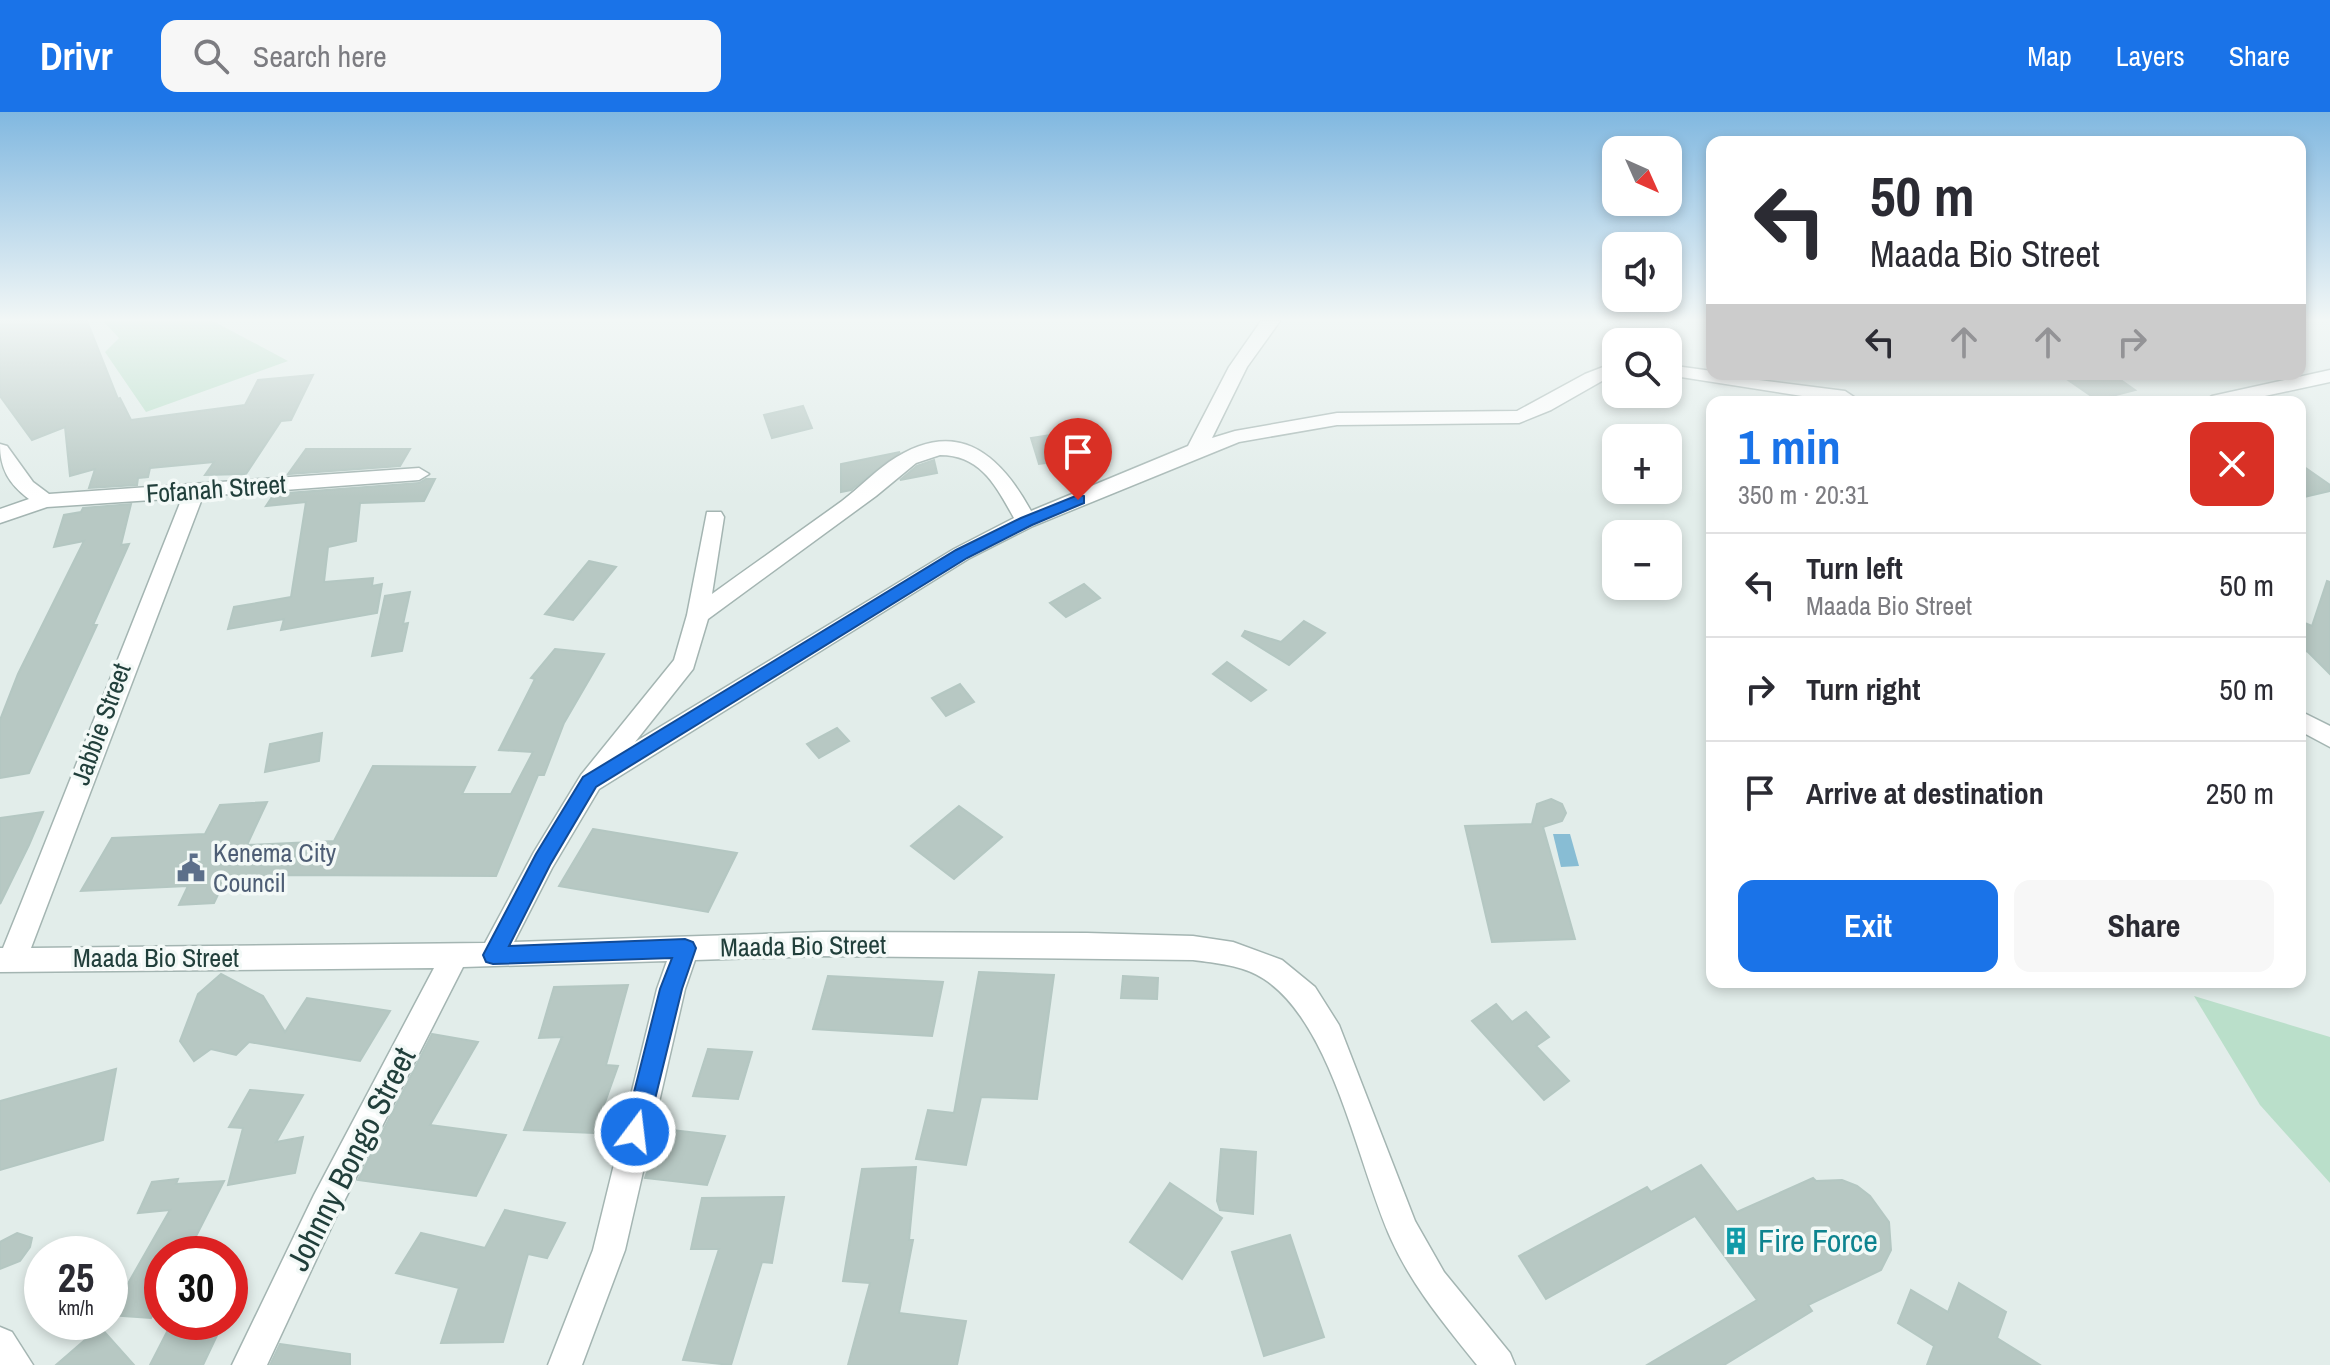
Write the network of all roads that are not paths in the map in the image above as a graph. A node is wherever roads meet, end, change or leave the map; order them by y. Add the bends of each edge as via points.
1 (1230, 379) edge
2 (1590, 379) edge
3 (2314, 379) edge
4 (1730, 380) edge
5 (1821, 380) edge
6 (1830, 396) edge
7 (1845, 396) edge
8 (2239, 396) edge
9 (0, 450) edge
10 (1196, 450) junction
11 (419, 474) dead end
12 (195, 490) junction
13 (45, 501) junction
14 (7, 513) edge
15 (714, 517) dead end
16 (1026, 521) junction
17 (698, 615) junction
18 (2306, 724) edge
19 (2330, 738) edge
20 (590, 782) junction
21 (685, 948) junction
22 (455, 955) junction
23 (493, 955) junction
24 (6, 960) edge
25 (0, 1344) edge
26 (16, 1365) edge
27 (249, 1365) edge
28 (565, 1365) edge
29 (1498, 1365) edge

1 - 10 street
2 - 10 street via 1542,410 1519,417 1337,419 1235,437
3 - 8 street
4 - 6 street
5 - 7 street
9 - 13 street via 26,487
10 - 16 street
11 - 12 street, Fofanah Street
12 - 13 street, Fofanah Street
12 - 24 street, Jabbie Street via 108,702 52,861
13 - 14 street, Fofanah Street
15 - 17 street
16 - 17 street via 987,464 966,452 931,447 889,469 869,491
16 - 20 street via 883,600
17 - 20 street via 685,663
18 - 19 street
20 - 23 street
21 - 23 street, Maada Bio Street
21 - 28 street via 609,1250
21 - 29 street, Maada Bio Street via 1193,948 1233,954 1272,969 1305,996 1329,1034 1403,1230 1433,1283
22 - 23 street, Maada Bio Street
22 - 24 street, Maada Bio Street
22 - 27 street, Johnny Bongo Street
25 - 26 street

